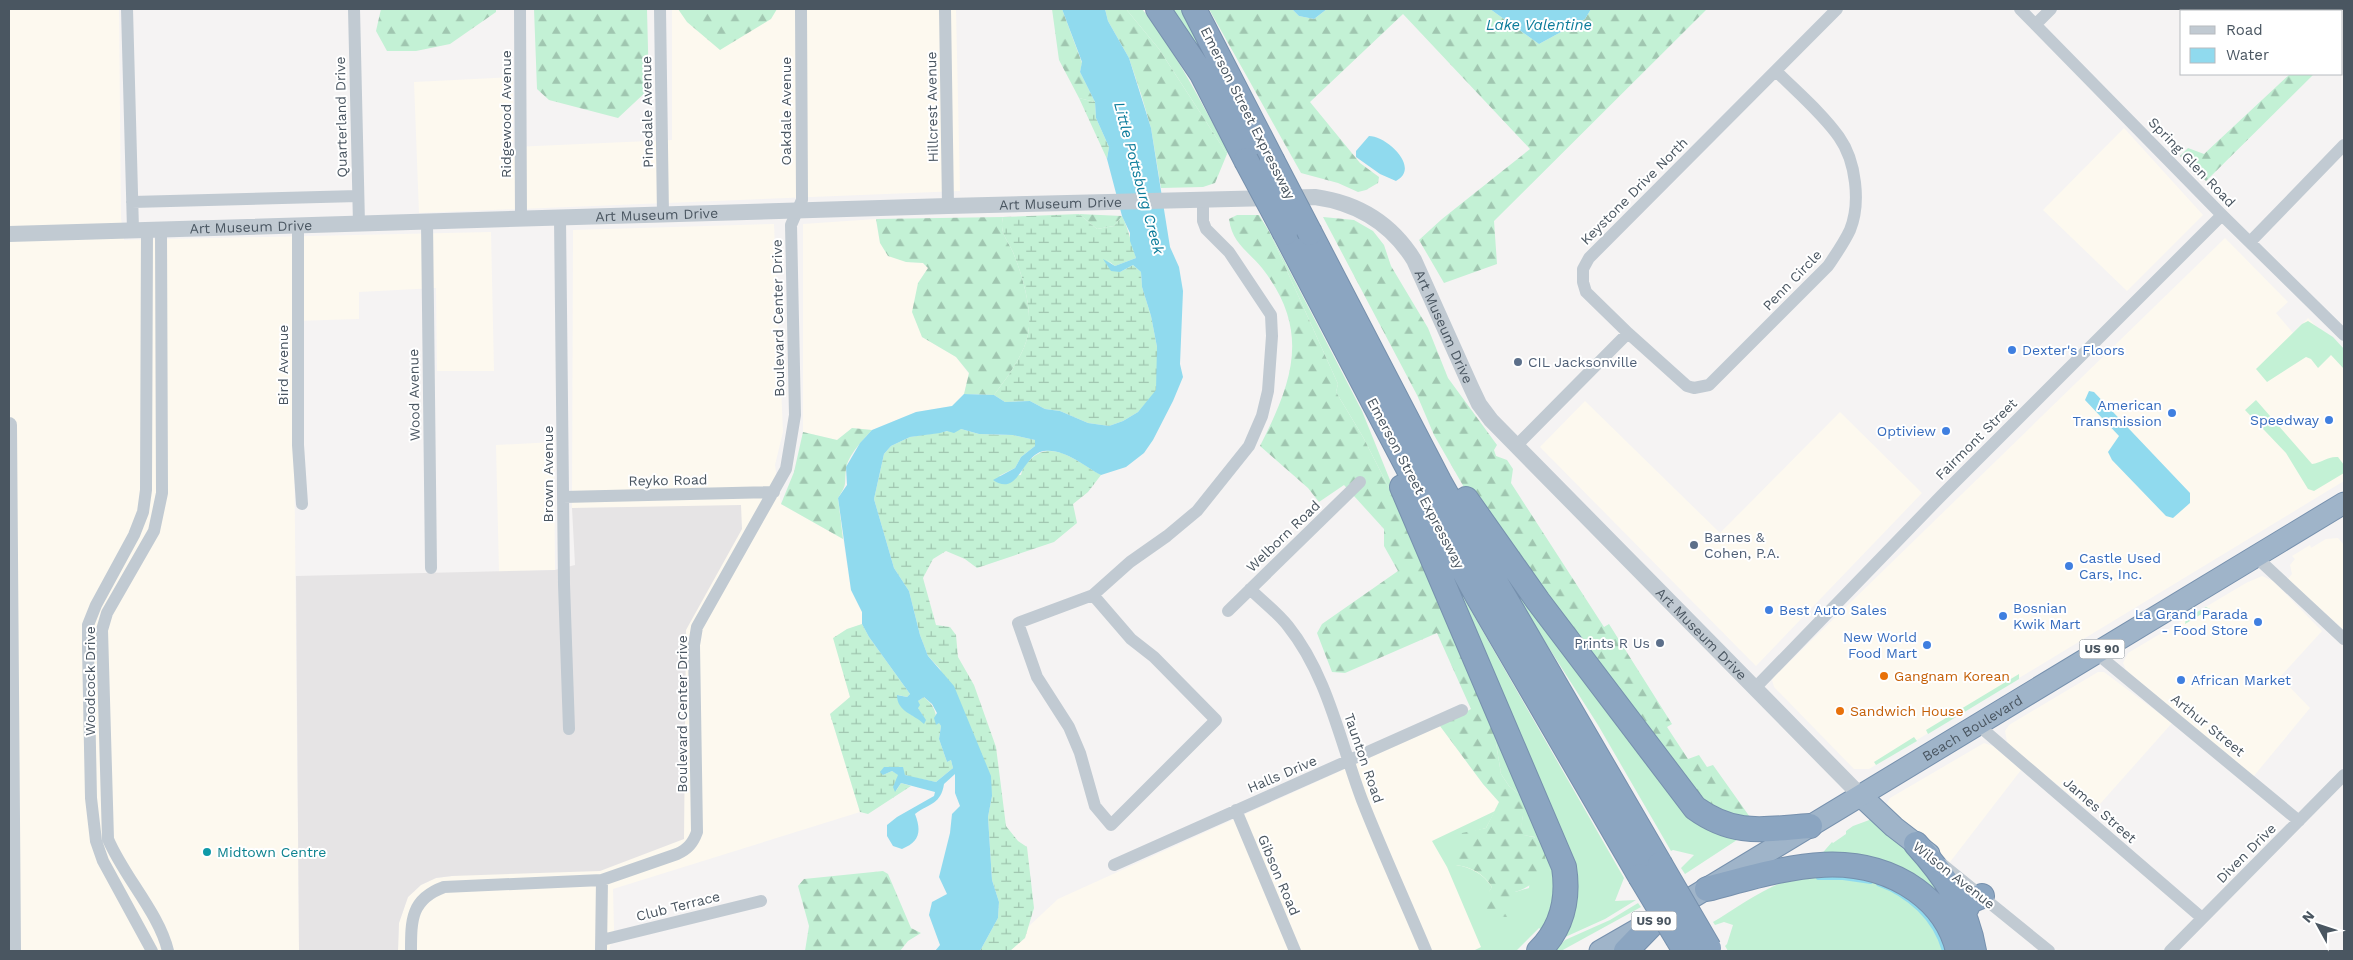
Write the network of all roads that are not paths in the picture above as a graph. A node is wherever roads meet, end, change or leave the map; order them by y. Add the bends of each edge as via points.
1 (127, 9) edge
2 (354, 9) edge
3 (520, 9) edge
4 (660, 9) edge
5 (801, 9) edge
6 (946, 9) edge
7 (1158, 9) edge
8 (1194, 9) edge
9 (1837, 9) edge
10 (2020, 9) edge
11 (2051, 9) edge
12 (2036, 24) junction
13 (1776, 71) junction
14 (2344, 145) edge
15 (358, 196) junction
16 (1203, 200) junction
17 (132, 202) junction
18 (948, 206) junction
19 (796, 211) junction
20 (2222, 214) junction
21 (663, 215) junction
22 (560, 218) junction
23 (522, 219) junction
24 (427, 222) junction
25 (359, 224) junction
26 (298, 226) junction
27 (147, 230) junction
28 (9, 234) edge
29 (2250, 242) junction
30 (1628, 334) junction
31 (2344, 334) edge
32 (1372, 377) junction
33 (9, 425) edge
34 (1516, 446) junction
35 (1360, 482) dead end
36 (774, 492) junction
37 (563, 497) junction
38 (2344, 503) edge
39 (302, 504) dead end
40 (2255, 556) junction
41 (431, 568) dead end
42 (10, 584) edge
43 (1250, 589) junction
44 (1093, 595) junction
45 (1228, 611) dead end
46 (2344, 639) edge
47 (2096, 653) junction
48 (1754, 688) junction
49 (1462, 710) dead end
50 (1978, 725) junction
51 (569, 729) dead end
52 (1349, 762) junction
53 (2344, 775) edge
54 (1861, 796) junction
55 (1236, 810) junction
56 (2299, 821) junction
57 (1810, 826) junction
58 (1923, 850) junction
59 (1114, 865) dead end
60 (1650, 870) junction
61 (602, 880) junction
62 (1707, 889) junction
63 (1982, 896) junction
64 (761, 900) dead end
65 (1964, 913) junction
66 (2202, 918) junction
67 (1656, 919) junction
68 (601, 946) edge
69 (1711, 950) edge
70 (13, 951) edge
71 (152, 951) edge
72 (168, 951) edge
73 (411, 951) edge
74 (1295, 951) edge
75 (1426, 951) edge
76 (1539, 951) edge
77 (1600, 951) edge
78 (1626, 951) edge
79 (1685, 951) edge
80 (1958, 951) edge
81 (1974, 951) edge
82 (2049, 951) edge
83 (2170, 951) edge

1 - 17 street
2 - 15 street, Quarterland Drive
3 - 23 street, Ridgewood Avenue
4 - 21 street, Pinedale Avenue
5 - 19 street, Oakdale Avenue via 802,200
6 - 18 street, Hillcrest Avenue
7 - 32 highway, Emerson Street Expressway, bridge via 1202,74 1285,233
8 - 32 highway, Emerson Street Expressway, bridge via 1310,233
9 - 13 street, Keystone Drive North
10 - 12 street, Spring Glen Road
11 - 12 street
12 - 20 street, Spring Glen Road
13 - 30 street, Keystone Drive North via 1589,258 1583,269 1586,292
13 - 30 street, Penn Circle via 1827,122 1849,158 1855,202 1851,228 1841,248 1828,266 1709,385 1694,388 1679,382
14 - 29 street
15 - 17 street
15 - 25 street, Quarterland Drive
16 - 18 street, Art Museum Drive
16 - 34 street, Art Museum Drive via 1315,197 1352,206 1375,217 1404,244 1414,260 1479,404
16 - 44 street via 1206,228 1229,252 1271,316 1268,391 1262,416 1249,446 1197,511
17 - 27 street
18 - 19 street, Art Museum Drive
19 - 21 street, Art Museum Drive
19 - 36 street, Boulevard Center Drive via 791,225 795,415 786,468
20 - 29 street, Spring Glen Road
20 - 48 street, Fairmont Street
21 - 22 street, Art Museum Drive
22 - 23 street, Art Museum Drive
22 - 37 street, Brown Avenue
23 - 24 street, Art Museum Drive
24 - 25 street, Art Museum Drive
24 - 41 street, Wood Avenue
25 - 26 street, Art Museum Drive
26 - 27 street, Art Museum Drive
26 - 39 street, Bird Avenue via 298,445
27 - 28 street, Art Museum Drive
27 - 71 street, Woodcock Drive via 144,509 134,535 96,605 88,625 88,647 91,798 96,841
27 - 72 street, Woodcock Drive via 162,494 154,531 106,613 102,630 108,839 159,928
29 - 31 street, Spring Glen Road
30 - 34 street
32 - 57 highway via 1432,444 1477,517 1686,799 1706,816 1742,830
32 - 60 highway, Emerson Street Expressway via 1495,582
32 - 76 highway via 1394,468 1559,852 1566,896 1558,925
33 - 42 street
34 - 48 street, Art Museum Drive
35 - 43 street, Welborn Road
36 - 37 street, Reyko Road
36 - 61 street, Boulevard Center Drive via 697,627 694,645 697,832 693,842 677,854
37 - 51 street, Brown Avenue
38 - 40 highway, Beach Boulevard / US 90
40 - 46 street
40 - 47 highway, Beach Boulevard / US 90
42 - 70 street
43 - 45 street, Welborn Road
43 - 52 street, Taunton Road via 1288,625 1299,641 1321,685
44 - 44 street via 1018,623 1037,677 1072,736 1095,806 1111,825 1216,720 1154,657 1131,639
47 - 50 highway, Beach Boulevard / US 90
47 - 56 street, Arthur Street
48 - 54 street, Art Museum Drive
49 - 52 street, Halls Drive
50 - 54 highway, Beach Boulevard / US 90
50 - 66 street, James Street
52 - 55 street, Halls Drive
52 - 75 street, Taunton Road via 1365,808
53 - 56 street, Diven Drive
54 - 57 highway, Beach Boulevard / US 90
54 - 58 highway, Wilson Avenue
55 - 59 street, Halls Drive
55 - 74 street, Gibson Road
56 - 66 street, Diven Drive
57 - 62 highway, Beach Boulevard / US 90
58 - 63 street, Wilson Avenue
58 - 65 highway via 1947,882
60 - 69 highway, Emerson Street Expressway, bridge
60 - 79 highway, Emerson Street Expressway, bridge
61 - 68 street
61 - 73 street, Boulevard Center Drive via 444,886 432,891 411,920
62 - 67 highway, Beach Boulevard / US 90
62 - 80 highway via 1809,865 1835,863 1866,867 1898,879 1924,896 1945,920
63 - 65 highway via 1970,901
63 - 82 street, Wilson Avenue
64 - 68 street, Club Terrace
65 - 81 highway
66 - 83 street, Diven Drive
67 - 77 highway, Beach Boulevard / US 90
67 - 78 highway

